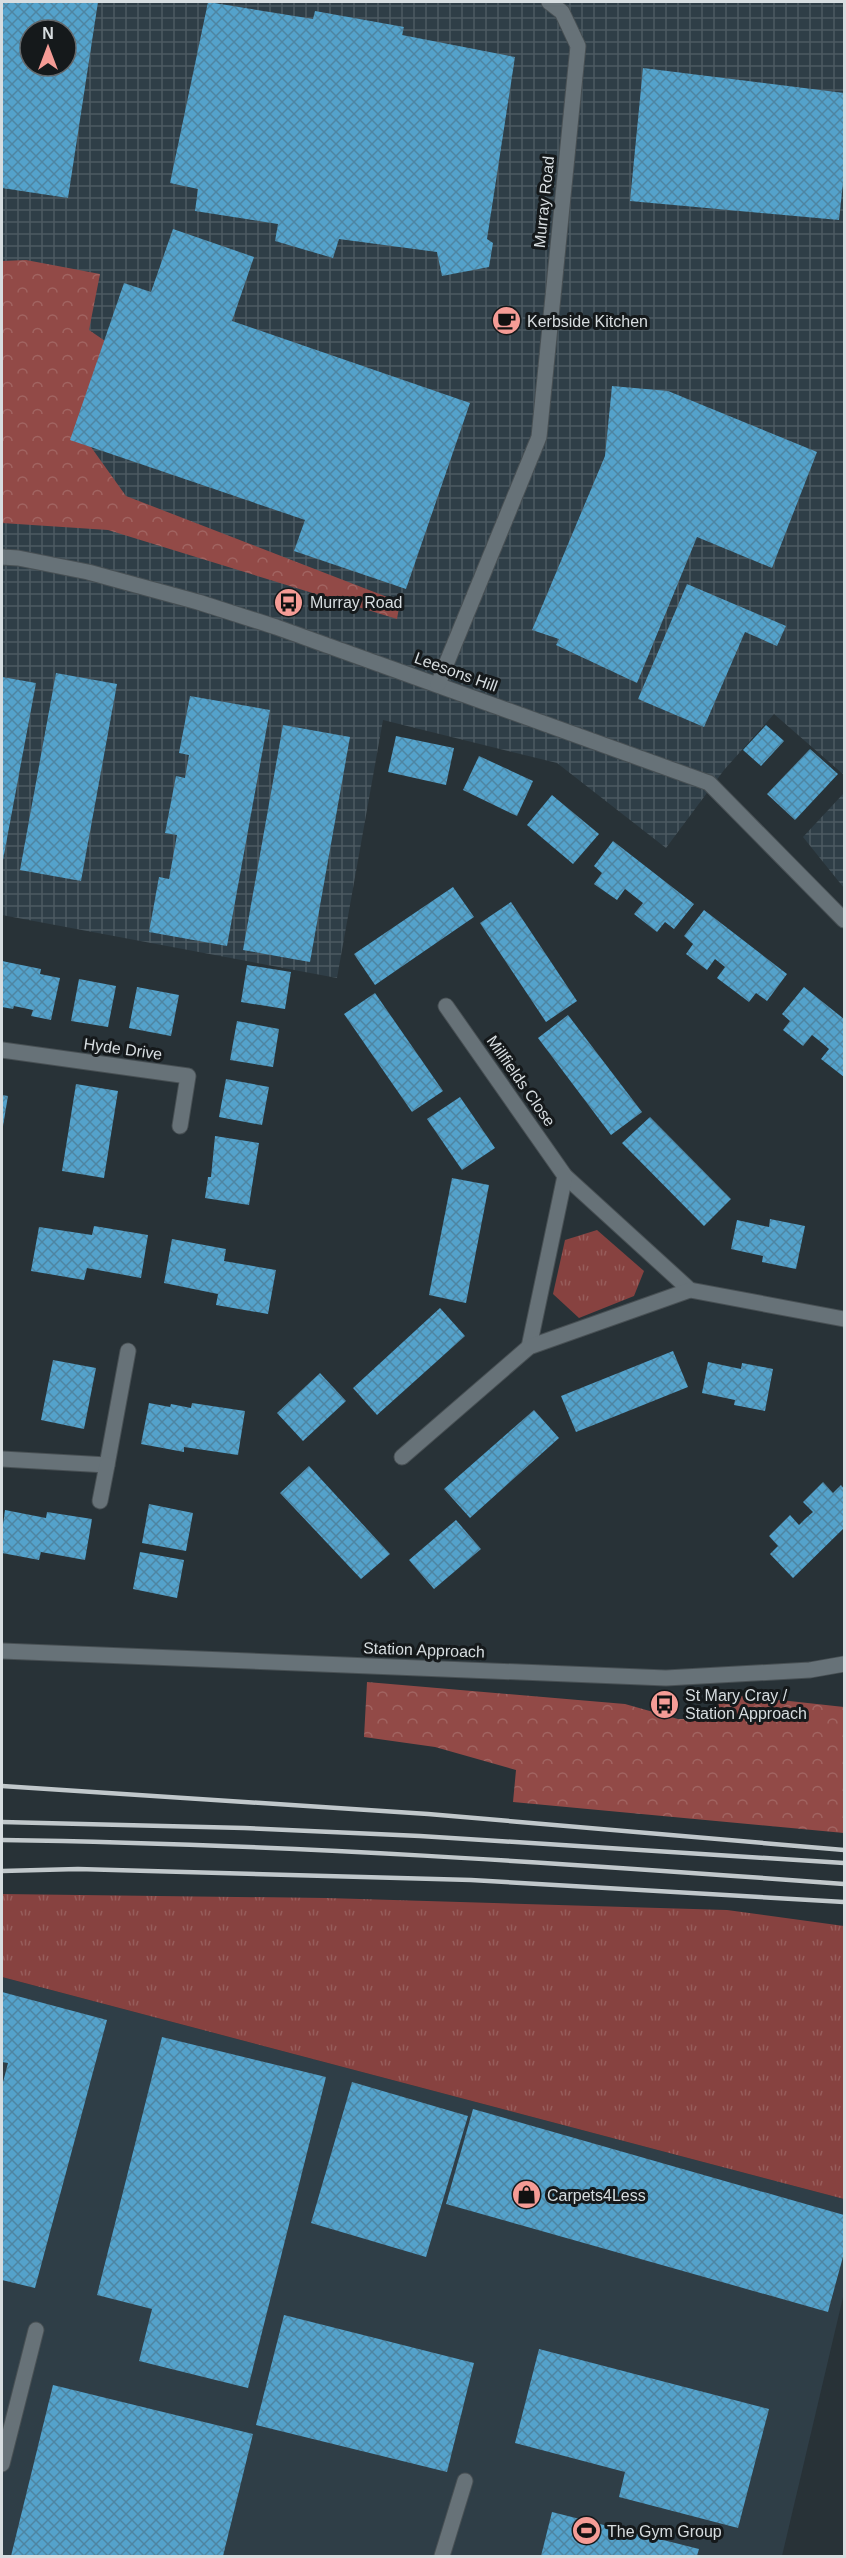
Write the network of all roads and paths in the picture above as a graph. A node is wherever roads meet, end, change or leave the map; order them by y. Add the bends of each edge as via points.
1 (549, 2) edge
2 (2, 557) edge
3 (438, 684) junction
4 (844, 920) edge
5 (446, 1006) dead end
6 (2, 1050) edge
7 (180, 1126) dead end
8 (565, 1176) junction
9 (690, 1290) junction
10 (844, 1319) edge
11 (529, 1347) junction
12 (128, 1351) dead end
13 (402, 1457) dead end
14 (2, 1459) edge
15 (106, 1465) junction
16 (100, 1501) dead end
17 (2, 1651) edge
18 (844, 1664) edge
19 (36, 2330) dead end
20 (2, 2464) edge
21 (465, 2481) dead end
22 (442, 2556) edge

1 - 3 street, Murray Road via 562,12 578,46 539,437
2 - 3 street, Leesons Hill via 88,572 198,602
3 - 4 street, Leesons Hill via 709,783
5 - 8 street, Millfields Close
6 - 7 street, Hyde Drive via 188,1076
8 - 9 street, Millfields Close
8 - 11 street
9 - 10 street
9 - 11 street
11 - 13 street
12 - 15 street
14 - 15 street
15 - 16 street
17 - 18 street, Station Approach via 666,1678 810,1670
19 - 20 street
21 - 22 street

